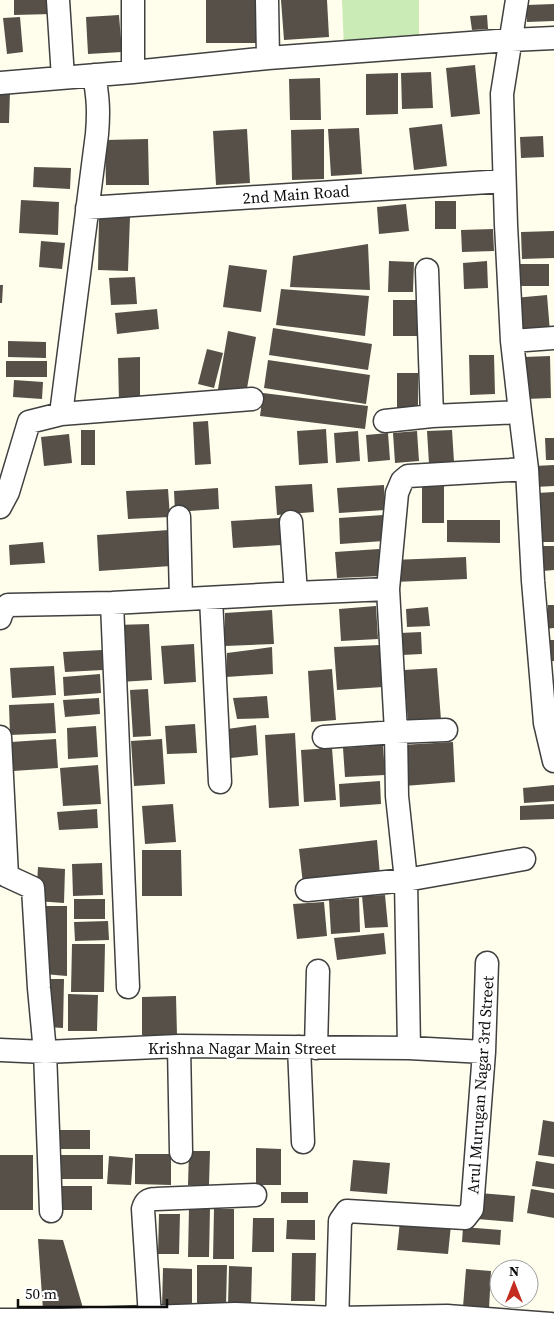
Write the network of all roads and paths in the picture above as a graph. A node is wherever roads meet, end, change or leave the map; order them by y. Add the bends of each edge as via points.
1 (58, 0) edge
2 (133, 0) edge
3 (267, 0) edge
4 (518, 0) edge
5 (554, 38) edge
6 (511, 40) junction
7 (268, 58) junction
8 (134, 72) junction
9 (94, 75) junction
10 (63, 78) junction
11 (0, 83) edge
12 (504, 181) junction
13 (88, 208) junction
14 (427, 270) dead end
15 (554, 338) edge
16 (512, 341) junction
17 (252, 399) dead end
18 (520, 412) junction
19 (61, 414) junction
20 (432, 416) junction
21 (385, 421) dead end
22 (527, 469) junction
23 (0, 506) edge
24 (178, 517) dead end
25 (291, 522) dead end
26 (388, 589) junction
27 (296, 593) junction
28 (211, 598) junction
29 (181, 599) junction
30 (112, 603) junction
31 (0, 618) edge
32 (446, 730) dead end
33 (396, 732) junction
34 (0, 737) edge
35 (324, 737) dead end
36 (554, 761) edge
37 (220, 782) dead end
38 (2, 809) edge
39 (524, 859) dead end
40 (406, 880) junction
41 (307, 890) dead end
42 (487, 963) dead end
43 (318, 972) dead end
44 (128, 987) dead end
45 (178, 1046) junction
46 (307, 1048) junction
47 (409, 1048) junction
48 (0, 1050) edge
49 (45, 1052) junction
50 (484, 1052) junction
51 (303, 1142) dead end
52 (181, 1152) dead end
53 (254, 1195) dead end
54 (51, 1212) dead end
55 (150, 1317) junction
56 (234, 1319) edge
57 (0, 1320) edge
58 (337, 1321) edge
59 (61, 1322) edge
60 (552, 1323) edge

1 - 10 street
2 - 8 street
3 - 7 street
4 - 6 street
5 - 6 street
6 - 7 street
6 - 12 street via 502,94
7 - 8 street
8 - 9 street
9 - 10 street
9 - 13 street via 99,112
10 - 11 street
12 - 13 street, 2nd Main Road
12 - 16 street
13 - 19 street
14 - 20 street
15 - 16 street
16 - 18 street
17 - 19 street
18 - 20 street
18 - 22 street
19 - 23 street via 29,422 8,492
20 - 21 street
22 - 26 street via 408,476 402,481 396,492
22 - 36 street via 544,714
24 - 29 street
25 - 27 street
26 - 27 street
26 - 33 street
27 - 28 street
28 - 29 street
28 - 37 street
29 - 30 street
30 - 31 street via 8,606
30 - 44 street
32 - 33 street
33 - 35 street
33 - 40 street via 397,796
34 - 38 street
38 - 49 street via 7,876 33,888
39 - 40 street
40 - 41 street
40 - 47 street
42 - 50 street, Arul Murugan Nagar 3rd Street
43 - 46 street
45 - 46 street, Krishna Nagar Main Street
45 - 49 street, Krishna Nagar Main Street
45 - 52 street
46 - 47 street, Krishna Nagar Main Street
46 - 51 street
47 - 50 street, Krishna Nagar Main Street
48 - 49 street, Krishna Nagar Main Street
49 - 54 street
50 - 58 street, Arul Murugan Nagar 3rd Street via 472,1209 465,1218 347,1212 340,1221
53 - 55 street via 149,1199 144,1204
55 - 56 street
55 - 59 street
56 - 58 street
57 - 59 street
58 - 60 street via 447,1316

